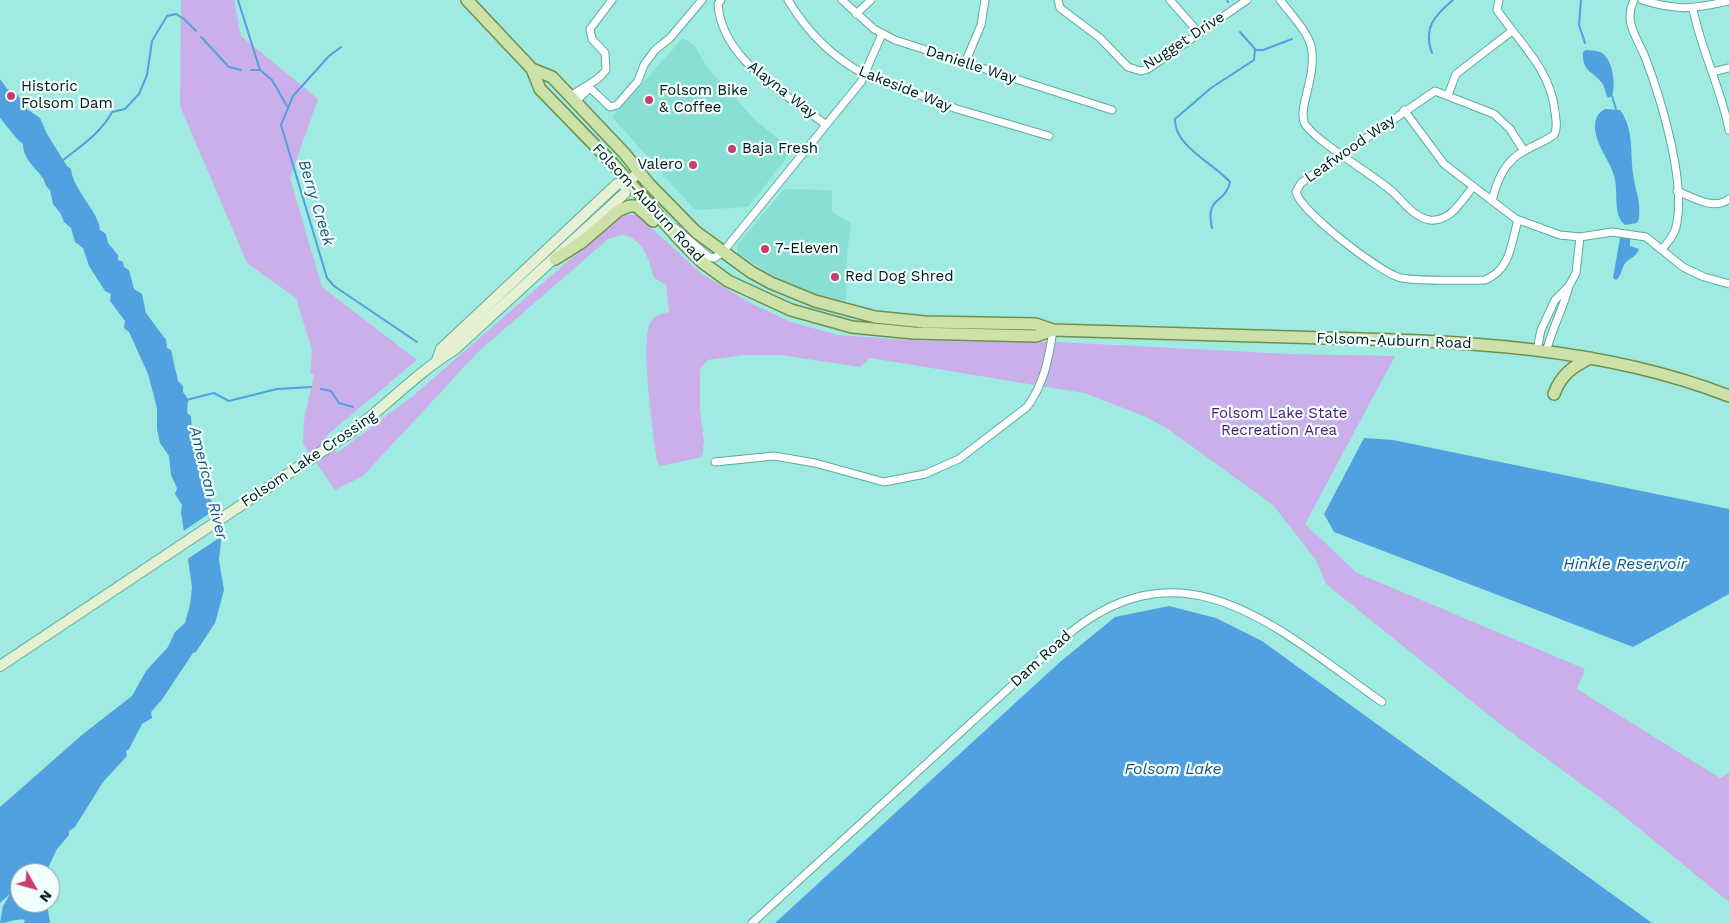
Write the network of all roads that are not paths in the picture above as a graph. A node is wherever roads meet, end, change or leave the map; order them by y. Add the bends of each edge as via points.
1 (467, 0) edge
2 (612, 0) edge
3 (702, 0) edge
4 (722, 0) edge
5 (788, 0) edge
6 (842, 0) edge
7 (871, 0) edge
8 (985, 0) edge
9 (1058, 0) edge
10 (1170, 0) edge
11 (1247, 0) edge
12 (1280, 0) edge
13 (1499, 0) edge
14 (1634, 0) edge
15 (1642, 0) edge
16 (1729, 1) edge
17 (1693, 9) junction
18 (856, 14) junction
19 (1512, 31) junction
20 (1200, 33) junction
21 (882, 34) junction
22 (965, 63) junction
23 (1729, 68) edge
24 (532, 69) junction
25 (1712, 72) junction
26 (864, 74) junction
27 (588, 86) junction
28 (1448, 95) junction
29 (572, 100) junction
30 (1112, 110) dead end
31 (1404, 110) junction
32 (826, 125) junction
33 (1729, 130) edge
34 (1048, 136) dead end
35 (1524, 150) junction
36 (1343, 155) junction
37 (638, 173) junction
38 (628, 182) junction
39 (1473, 187) junction
40 (1677, 191) junction
41 (1729, 198) edge
42 (1492, 201) junction
43 (1518, 220) junction
44 (664, 222) junction
45 (1580, 237) junction
46 (679, 239) junction
47 (1662, 248) junction
48 (722, 253) junction
49 (555, 259) junction
50 (1729, 284) edge
51 (1053, 330) junction
52 (1541, 351) junction
53 (1590, 358) junction
54 (437, 360) junction
55 (1554, 394) dead end
56 (1729, 396) edge
57 (714, 462) dead end
58 (0, 666) edge
59 (1382, 702) dead end
60 (752, 923) edge

1 - 24 main road, Folsom-Auburn Road
2 - 27 street via 590,29 592,39 605,53 607,65 599,80
3 - 27 street via 670,38 655,50 638,80 617,105 610,106
4 - 32 street, Alayna Way via 718,4 720,20 738,53 759,75
5 - 26 street, Lakeside Way via 826,48
6 - 18 street, Danielle Way
7 - 18 street
8 - 22 street via 981,26
9 - 20 street, Nugget Drive via 1060,8 1100,38 1134,71 1148,69
10 - 20 street
11 - 20 street, Nugget Drive
12 - 36 street via 1311,42 1313,51 1304,122 1309,130
13 - 19 street via 1498,10
14 - 40 street via 1629,12 1630,22 1664,118
15 - 17 street
16 - 17 street
17 - 25 street via 1697,31
18 - 21 street, Danielle Way
19 - 28 street via 1456,74
19 - 35 street via 1542,67 1557,126 1554,135
21 - 22 street, Danielle Way
21 - 26 street
22 - 30 street, Danielle Way
23 - 25 street
24 - 29 main road, Folsom-Auburn Road via 552,78
24 - 38 main road, Folsom-Auburn Road via 540,89
25 - 33 street
26 - 32 street
26 - 34 street, Lakeside Way via 958,109
27 - 29 street via 586,92
28 - 31 street, Leafwood Way via 1432,92
28 - 35 street, Leafwood Way via 1499,117
29 - 37 main road, Folsom-Auburn Road via 625,154
31 - 36 street, Leafwood Way
31 - 39 street via 1435,155
32 - 48 street
35 - 42 street via 1500,175
36 - 39 street via 1412,211 1429,220 1448,216
36 - 43 street, Leafwood Way via 1301,183 1297,187 1297,197 1334,234 1397,277 1476,280 1494,276 1506,263
37 - 38 main road, Folsom Lake Crossing
37 - 48 main road, Folsom-Auburn Road via 696,232
38 - 44 main road, Folsom-Auburn Road
38 - 49 main road, Folsom Lake Crossing via 625,193
38 - 54 main road, Folsom Lake Crossing via 617,184 548,248 442,349
39 - 42 street
40 - 41 street via 1710,203 1718,204
40 - 47 street via 1675,231
42 - 43 street
43 - 45 street via 1545,231
44 - 46 main road, Folsom-Auburn Road
44 - 48 street via 676,228 709,257
45 - 47 street via 1612,232 1639,235
45 - 52 street via 1576,273 1555,300 1541,330
46 - 49 main road via 666,234 640,208 630,206 619,210 582,242
46 - 51 main road, Folsom-Auburn Road via 710,268 743,289 791,310 833,323 873,330 936,334 1036,336
47 - 50 street via 1693,273
48 - 51 main road, Folsom-Auburn Road via 771,283 839,309 901,320 1036,324
49 - 54 main road, Folsom Lake Crossing via 454,350
51 - 52 main road, Folsom-Auburn Road via 1430,341
51 - 57 street via 1048,365 1027,407 959,459 925,474 884,482 774,456
52 - 53 main road, Folsom-Auburn Road
53 - 55 main road via 1566,373
53 - 56 main road, Folsom-Auburn Road
54 - 58 main road, Folsom Lake Crossing via 384,407 331,445
59 - 60 street, Dam Road via 1264,620 1236,605 1206,596 1174,593 1121,602 1095,614 1065,637

